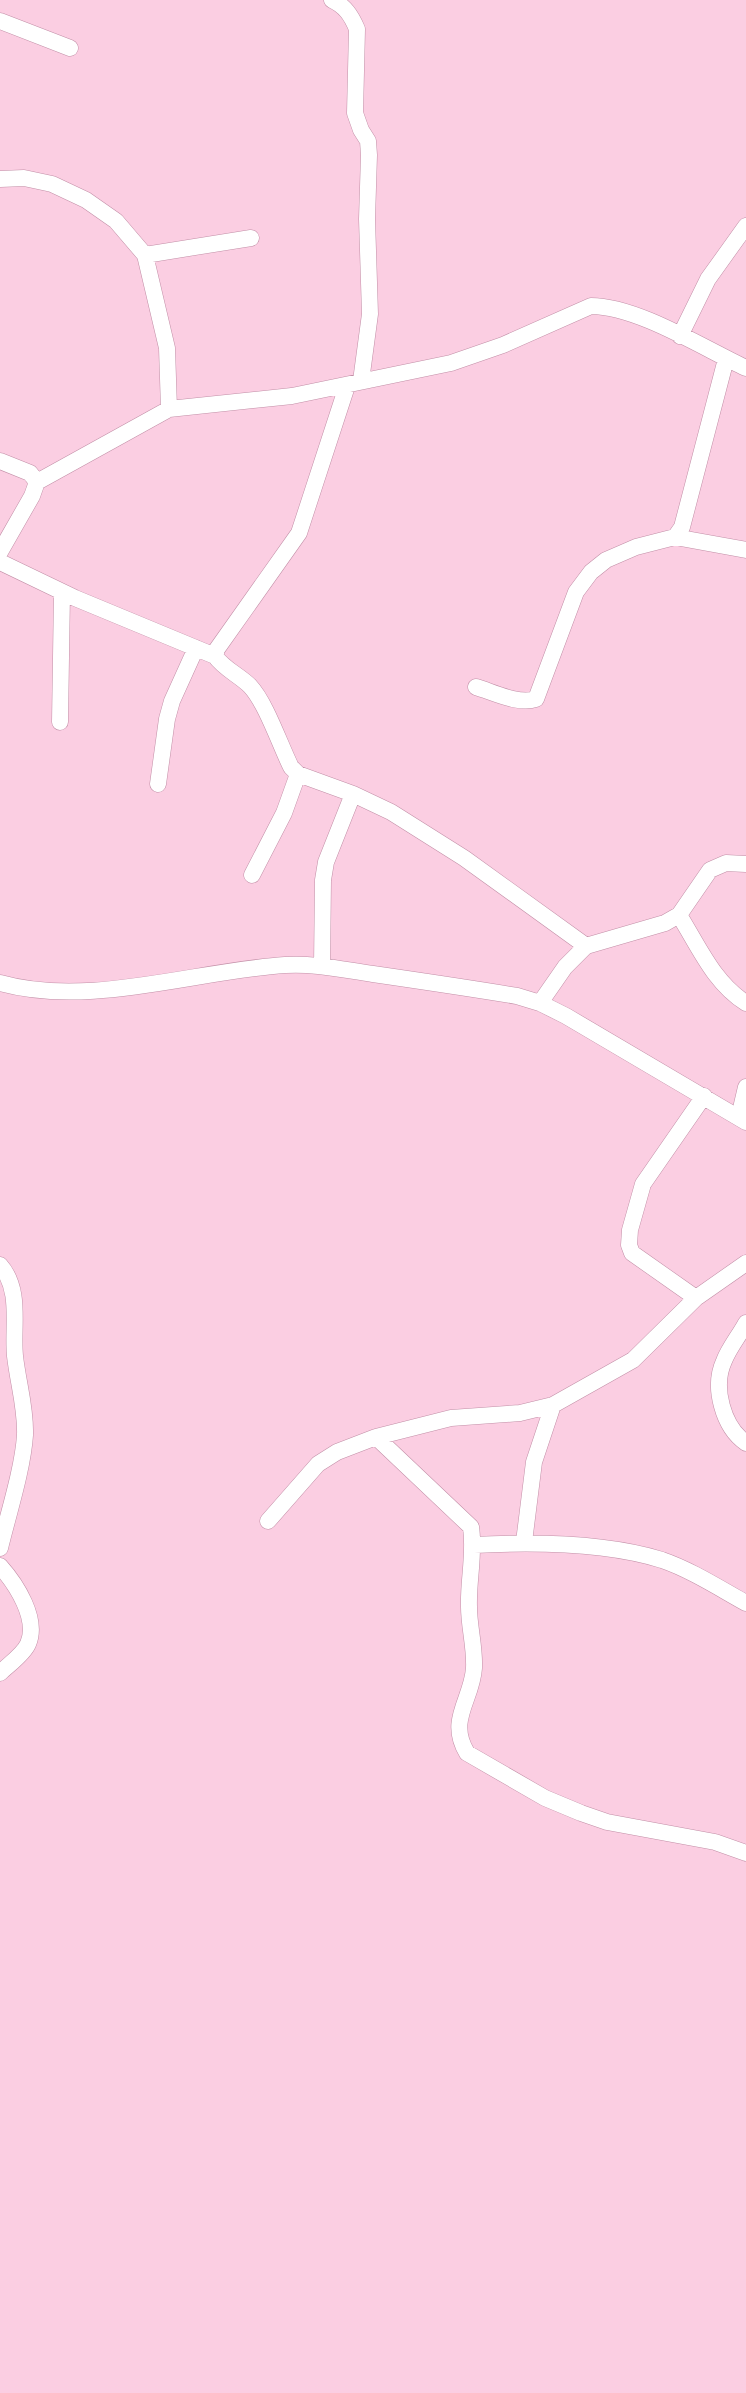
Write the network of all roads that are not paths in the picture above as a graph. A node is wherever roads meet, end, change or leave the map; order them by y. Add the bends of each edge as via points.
1 (332, 0) edge
2 (0, 21) edge
3 (70, 48) dead end
4 (0, 179) edge
5 (746, 226) edge
6 (251, 238) dead end
7 (145, 255) junction
8 (680, 336) junction
9 (726, 359) junction
10 (746, 368) edge
11 (354, 384) junction
12 (168, 409) junction
13 (0, 461) edge
14 (37, 482) junction
15 (675, 537) junction
16 (746, 550) edge
17 (0, 552) edge
18 (0, 562) edge
19 (62, 592) junction
20 (196, 648) junction
21 (215, 656) junction
22 (476, 687) dead end
23 (60, 722) dead end
24 (298, 774) junction
25 (158, 784) dead end
26 (353, 794) junction
27 (746, 864) edge
28 (252, 875) dead end
29 (679, 915) junction
30 (586, 946) junction
31 (322, 966) junction
32 (0, 983) edge
33 (540, 1003) junction
34 (746, 1003) edge
35 (746, 1086) edge
36 (704, 1096) junction
37 (742, 1120) edge
38 (746, 1262) edge
39 (0, 1265) edge
40 (696, 1298) junction
41 (746, 1324) edge
42 (552, 1405) junction
43 (376, 1437) junction
44 (746, 1443) edge
45 (268, 1521) dead end
46 (524, 1542) junction
47 (474, 1545) junction
48 (0, 1548) edge
49 (0, 1566) edge
50 (746, 1603) edge
51 (0, 1673) edge
52 (746, 1853) edge

1 - 11 street via 342,5 357,29 356,113 361,130 368,141 370,314
2 - 3 street
4 - 7 street via 24,178 52,184 86,200 116,221
5 - 8 street via 708,279
6 - 7 street
7 - 12 street via 167,348
8 - 9 street
8 - 11 street via 637,316 606,306 591,306 503,345 451,363
9 - 10 street
9 - 15 street via 685,519
11 - 12 street via 292,396
11 - 21 street via 299,533 217,649
12 - 14 street
13 - 14 street via 30,473
14 - 17 street via 32,496
15 - 16 street
15 - 22 street via 636,547 606,560 591,572 576,592 536,699 519,700
18 - 19 street
19 - 20 street
19 - 23 street
20 - 21 street
20 - 25 street via 172,701
21 - 24 street via 220,663 250,686 259,698 291,767
24 - 26 street
24 - 28 street via 284,813
26 - 30 street via 391,812 464,858
26 - 31 street via 325,868
27 - 29 street via 726,863 710,870
29 - 30 street via 665,923
29 - 34 street via 718,980
30 - 33 street via 565,967
31 - 32 street via 279,966 111,989 59,993 21,989
31 - 33 street via 517,996
33 - 36 street
35 - 37 street
36 - 37 street
36 - 40 street via 650,1170 643,1184 630,1230 629,1245 632,1254
38 - 40 street
39 - 48 street via 5,1270 13,1295 15,1355 25,1436
40 - 42 street via 633,1360
41 - 44 street via 723,1362 718,1387 727,1420 736,1436
42 - 43 street via 520,1413 451,1418
42 - 46 street via 534,1462
43 - 45 street via 337,1452 318,1464
43 - 47 street via 471,1527
46 - 47 street
46 - 50 street via 608,1549 662,1560
47 - 52 street via 469,1608 474,1669 464,1701 459,1731 461,1743 467,1753 546,1798 581,1813 607,1822 715,1842
49 - 51 street via 12,1580 25,1606 30,1635 28,1646

